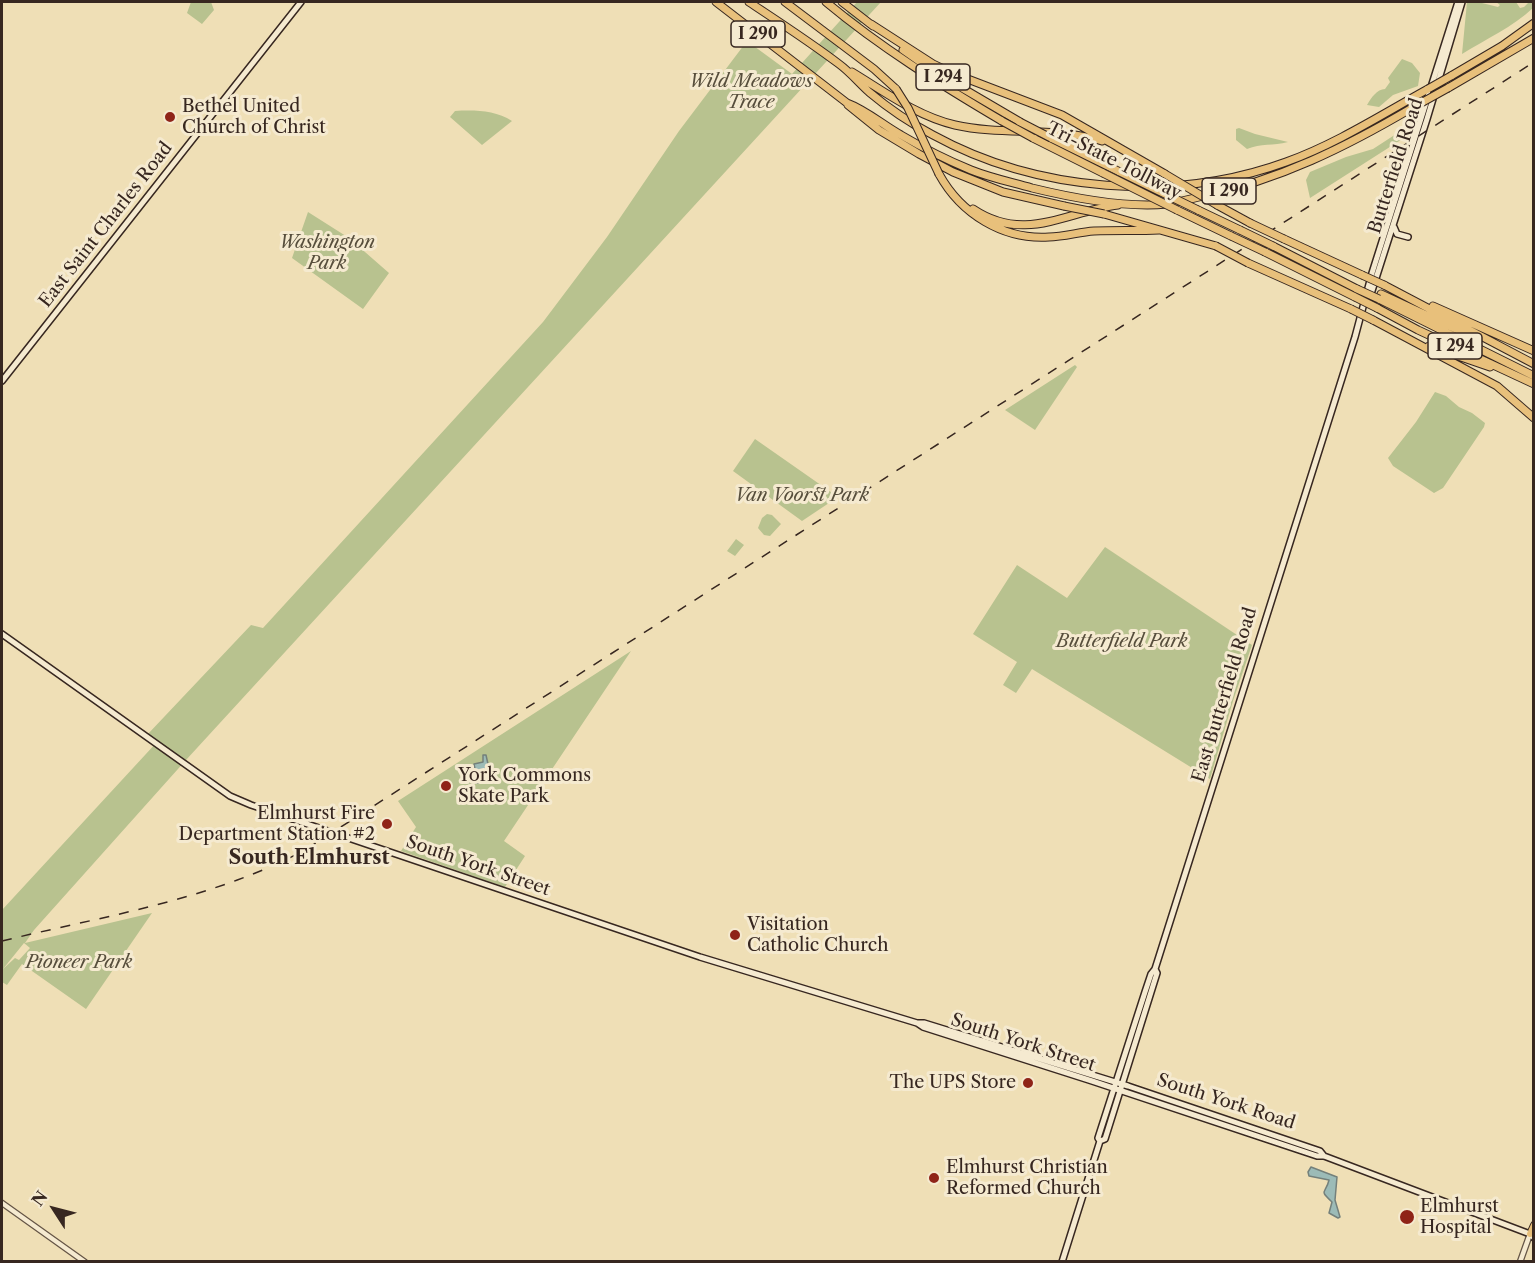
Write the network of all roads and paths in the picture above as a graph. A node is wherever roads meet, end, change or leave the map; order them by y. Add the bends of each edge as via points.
1 (301, 2) edge
2 (716, 2) edge
3 (749, 2) edge
4 (785, 2) edge
5 (825, 2) edge
6 (842, 2) edge
7 (1460, 2) edge
8 (1533, 23) edge
9 (871, 24) junction
10 (1533, 38) edge
11 (838, 63) junction
12 (847, 103) junction
13 (1129, 152) junction
14 (943, 176) junction
15 (1128, 203) junction
16 (1394, 223) junction
17 (1159, 230) junction
18 (1408, 237) dead end
19 (1384, 285) junction
20 (1380, 297) junction
21 (1355, 337) junction
22 (1410, 339) junction
23 (1533, 351) edge
24 (1520, 357) junction
25 (1533, 364) edge
26 (1514, 375) junction
27 (1533, 376) edge
28 (2, 381) edge
29 (1533, 384) edge
30 (1533, 418) edge
31 (1325, 430) joint
32 (2, 634) edge
33 (1155, 969) junction
34 (917, 1023) junction
35 (1120, 1067) junction
36 (1102, 1078) junction
37 (1123, 1084) junction
38 (1114, 1085) junction
39 (1120, 1091) junction
40 (1131, 1095) junction
41 (1116, 1106) junction
42 (1100, 1141) junction
43 (1324, 1156) junction
44 (2, 1203) edge
45 (1533, 1225) edge
46 (1532, 1234) edge
47 (85, 1262) edge
48 (1062, 1262) edge
49 (1520, 1262) edge

1 - 28 main road, East Saint Charles Road
2 - 12 highway, I 290
3 - 11 highway, I 290
4 - 14 highway, bridge via 896,89
5 - 26 highway, Tri-State Tollway / I 294, bridge via 925,74 1033,138
6 - 9 highway, Tri-State Tollway / I 294
7 - 16 main road, Butterfield Road
7 - 21 main road, Butterfield Road via 1436,65
8 - 11 highway, I 290, bridge via 1451,76 1322,147 1251,173 1195,184 1122,185 1074,180 1003,165 933,135 891,109
9 - 13 highway via 952,74 1062,115
9 - 20 highway, Tri-State Tollway / I 294, bridge via 933,71 1020,122
10 - 15 highway, I 290, bridge via 1340,149 1260,182 1167,204
11 - 13 highway via 919,112 949,123 1072,133
12 - 15 highway, I 290 via 940,155 995,179 1072,197
12 - 17 highway, bridge via 879,130 919,154 1003,192
13 - 19 highway, bridge via 1250,223
14 - 15 highway via 971,207 1013,224 1055,222
14 - 17 highway via 950,191 969,212 1016,234 1051,237 1092,231
16 - 18 main road via 1397,234
16 - 21 main road, Butterfield Road
17 - 22 highway, bridge via 1215,246
19 - 23 highway
19 - 24 highway
20 - 24 highway
20 - 27 highway, Tri-State Tollway / I 294
21 - 31 main road, Butterfield Road
22 - 26 highway
22 - 30 highway via 1497,386
24 - 25 highway
26 - 29 highway, Tri-State Tollway / I 294
31 - 33 main road, East Butterfield Road
32 - 34 main road, South York Street via 230,796 700,957
33 - 35 main road, East Butterfield Road
33 - 37 main road, East Butterfield Road
34 - 36 main road, South York Street
34 - 38 main road, South York Street
35 - 36 main road
35 - 38 main road, East Butterfield Road
36 - 38 main road, South York Street
37 - 38 main road, South York Road
37 - 39 main road, East Butterfield Road
37 - 43 main road, South York Road via 1287,1138
38 - 39 main road, South York Street
38 - 42 main road, East Butterfield Road
39 - 40 main road, South York Road
39 - 41 main road, East Butterfield Road
40 - 41 main road
40 - 43 main road, South York Road
41 - 42 main road, East Butterfield Road via 1105,1139
42 - 48 main road, East Butterfield Road
43 - 46 main road, South York Road
44 - 47 street
45 - 46 highway
46 - 49 street

